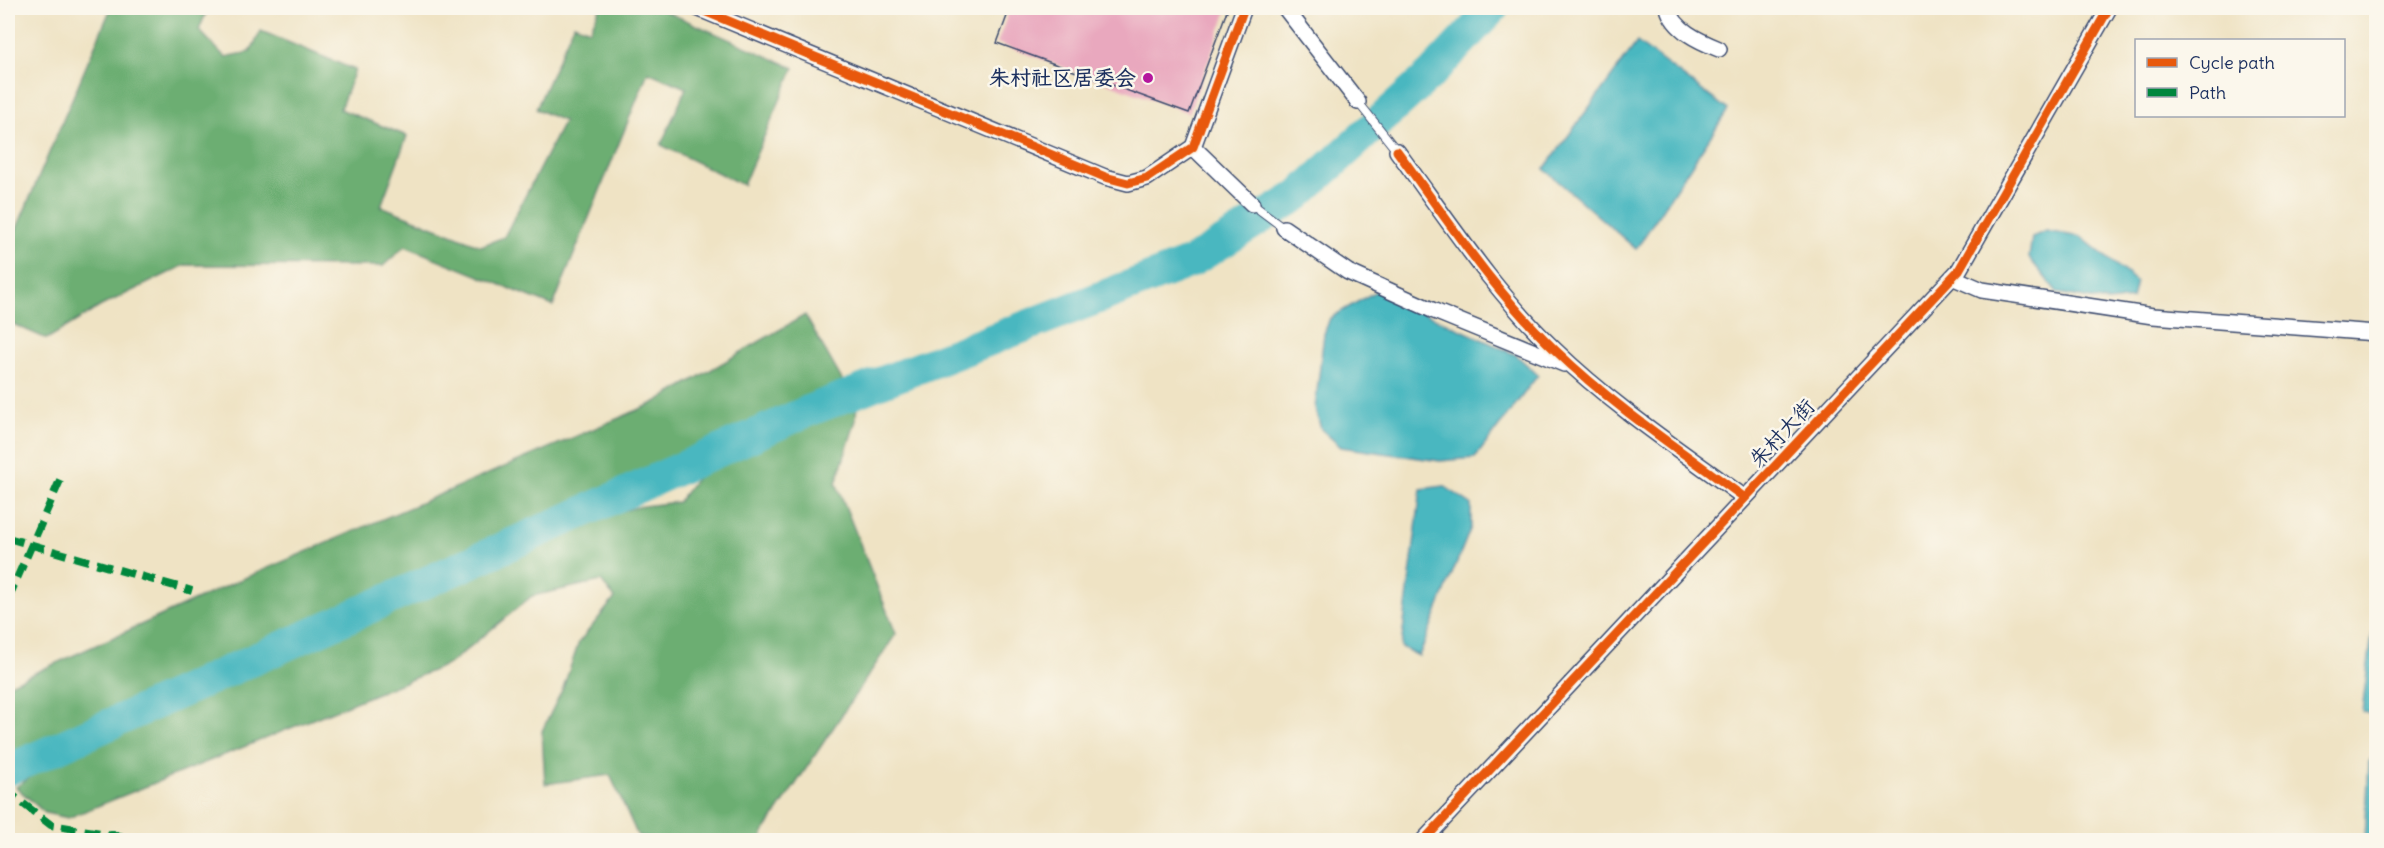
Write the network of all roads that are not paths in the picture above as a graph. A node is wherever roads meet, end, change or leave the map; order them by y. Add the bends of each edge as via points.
1 (697, 8) edge
2 (1244, 8) edge
3 (1285, 8) edge
4 (1668, 8) edge
5 (2109, 8) edge
6 (1719, 49) dead end
7 (1358, 102) joint
8 (1193, 147) junction
9 (1397, 151) joint
10 (1252, 204) joint
11 (1284, 228) joint
12 (1952, 277) junction
13 (2376, 333) edge
14 (1576, 369) junction
15 (1745, 498) junction
16 (1424, 840) edge

1 - 8 street via 1105,177 1128,183 1147,178
2 - 8 street
3 - 7 street
4 - 6 street via 1692,38
5 - 12 street, 朱村大街
7 - 9 lane
8 - 10 street
9 - 14 street via 1515,308
10 - 11 lane
11 - 14 street via 1348,272
12 - 13 street via 1982,290 2153,316
12 - 15 street, 朱村大街
14 - 15 street
15 - 16 street, 朱村大街

